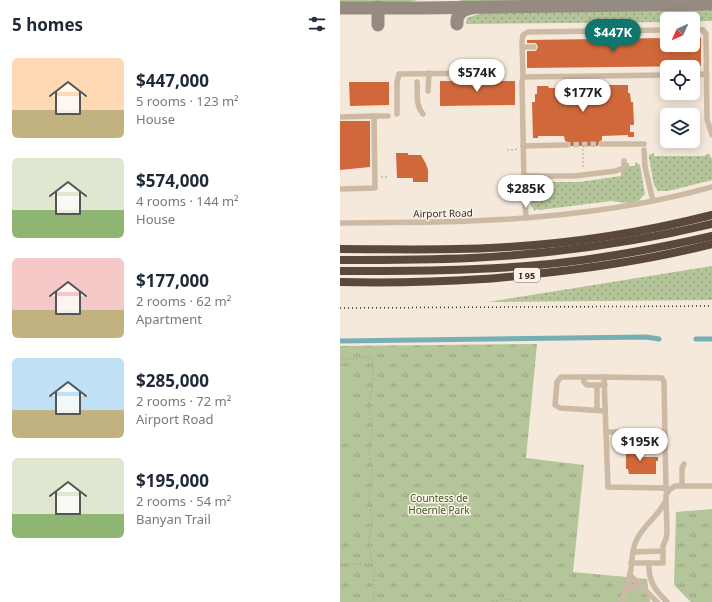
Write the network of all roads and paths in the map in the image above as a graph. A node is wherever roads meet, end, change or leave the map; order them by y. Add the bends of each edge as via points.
1 (660, 30) edge
2 (700, 30) edge
3 (522, 47) junction
4 (534, 47) dead end
5 (429, 73) junction
6 (483, 73) dead end
7 (700, 74) edge
8 (707, 74) junction
9 (660, 75) edge
10 (523, 77) junction
11 (417, 82) dead end
12 (428, 91) dead end
13 (397, 114) dead end
14 (424, 114) dead end
15 (374, 116) junction
16 (388, 116) dead end
17 (340, 117) edge
18 (712, 135) edge
19 (602, 144) tunnel mouth
20 (564, 145) tunnel mouth
21 (583, 145) dead end
22 (523, 148) junction
23 (508, 150) dead end
24 (624, 161) dead end
25 (583, 175) junction
26 (524, 176) junction
27 (375, 177) junction
28 (388, 177) dead end
29 (712, 188) edge
30 (340, 189) edge
31 (653, 201) junction
32 (712, 215) edge
33 (526, 218) junction
34 (340, 223) edge
35 (712, 224) edge
36 (712, 236) edge
37 (712, 244) edge
38 (340, 249) edge
39 (340, 260) edge
40 (340, 271) edge
41 (340, 282) edge
42 (340, 359) edge
43 (584, 378) junction
44 (604, 378) junction
45 (597, 385) junction
46 (605, 385) junction
47 (597, 410) junction
48 (605, 411) junction
49 (606, 432) junction
50 (665, 432) junction
51 (684, 464) dead end
52 (682, 486) junction
53 (712, 486) edge
54 (668, 489) junction
55 (666, 501) junction
56 (663, 551) junction
57 (633, 552) junction
58 (631, 563) junction
59 (650, 563) junction
60 (340, 564) edge
61 (372, 564) junction
62 (630, 575) junction
63 (642, 588) junction
64 (626, 590) junction
65 (373, 602) edge
66 (492, 602) edge
67 (522, 602) edge
68 (622, 602) edge
69 (657, 602) edge
70 (667, 602) edge

1 - 3 street via 528,32 522,37
2 - 8 street via 706,34
3 - 4 street
3 - 10 street
5 - 6 street
5 - 12 street
5 - 13 street via 398,75
7 - 8 street
8 - 18 street via 707,120
9 - 10 street
10 - 22 street
11 - 14 street via 418,104
15 - 16 street
15 - 17 street
15 - 27 street
19 - 31 street via 644,147 645,167
20 - 22 street
21 - 25 path
22 - 23 path
22 - 26 street
24 - 25 street via 624,166 619,170
25 - 26 street
26 - 33 street
27 - 28 path
27 - 30 street via 375,188
29 - 31 street, Airport Road
31 - 33 street, Airport Road via 573,214
32 - 38 highway via 630,232 541,245 471,249
33 - 34 street, Airport Road via 465,222
35 - 39 highway via 665,235 542,253 452,259
36 - 40 highway via 648,249 539,265 441,271
37 - 41 highway, I 95 via 617,263 515,276 413,282
42 - 61 path via 364,357 372,359 373,362 369,402 372,424 369,451 372,480 369,502 373,522 369,538
43 - 44 street
43 - 45 street via 586,384
43 - 47 street via 561,377 556,382 556,405 560,408
44 - 46 street
44 - 50 street via 662,378
45 - 46 street
45 - 47 street
46 - 48 street
47 - 48 street
48 - 49 street
49 - 50 street
49 - 54 street via 608,487
50 - 54 street
51 - 52 street
52 - 53 street
52 - 54 street
54 - 55 street
55 - 56 street via 667,532
55 - 57 street via 636,539
56 - 57 street
56 - 59 street via 663,563
57 - 58 street
58 - 59 street
58 - 62 street
59 - 70 street via 650,576 658,593
60 - 61 path
61 - 65 path
62 - 63 street
62 - 64 street
63 - 64 street via 636,586
63 - 69 street
64 - 68 street
66 - 67 path via 508,599

